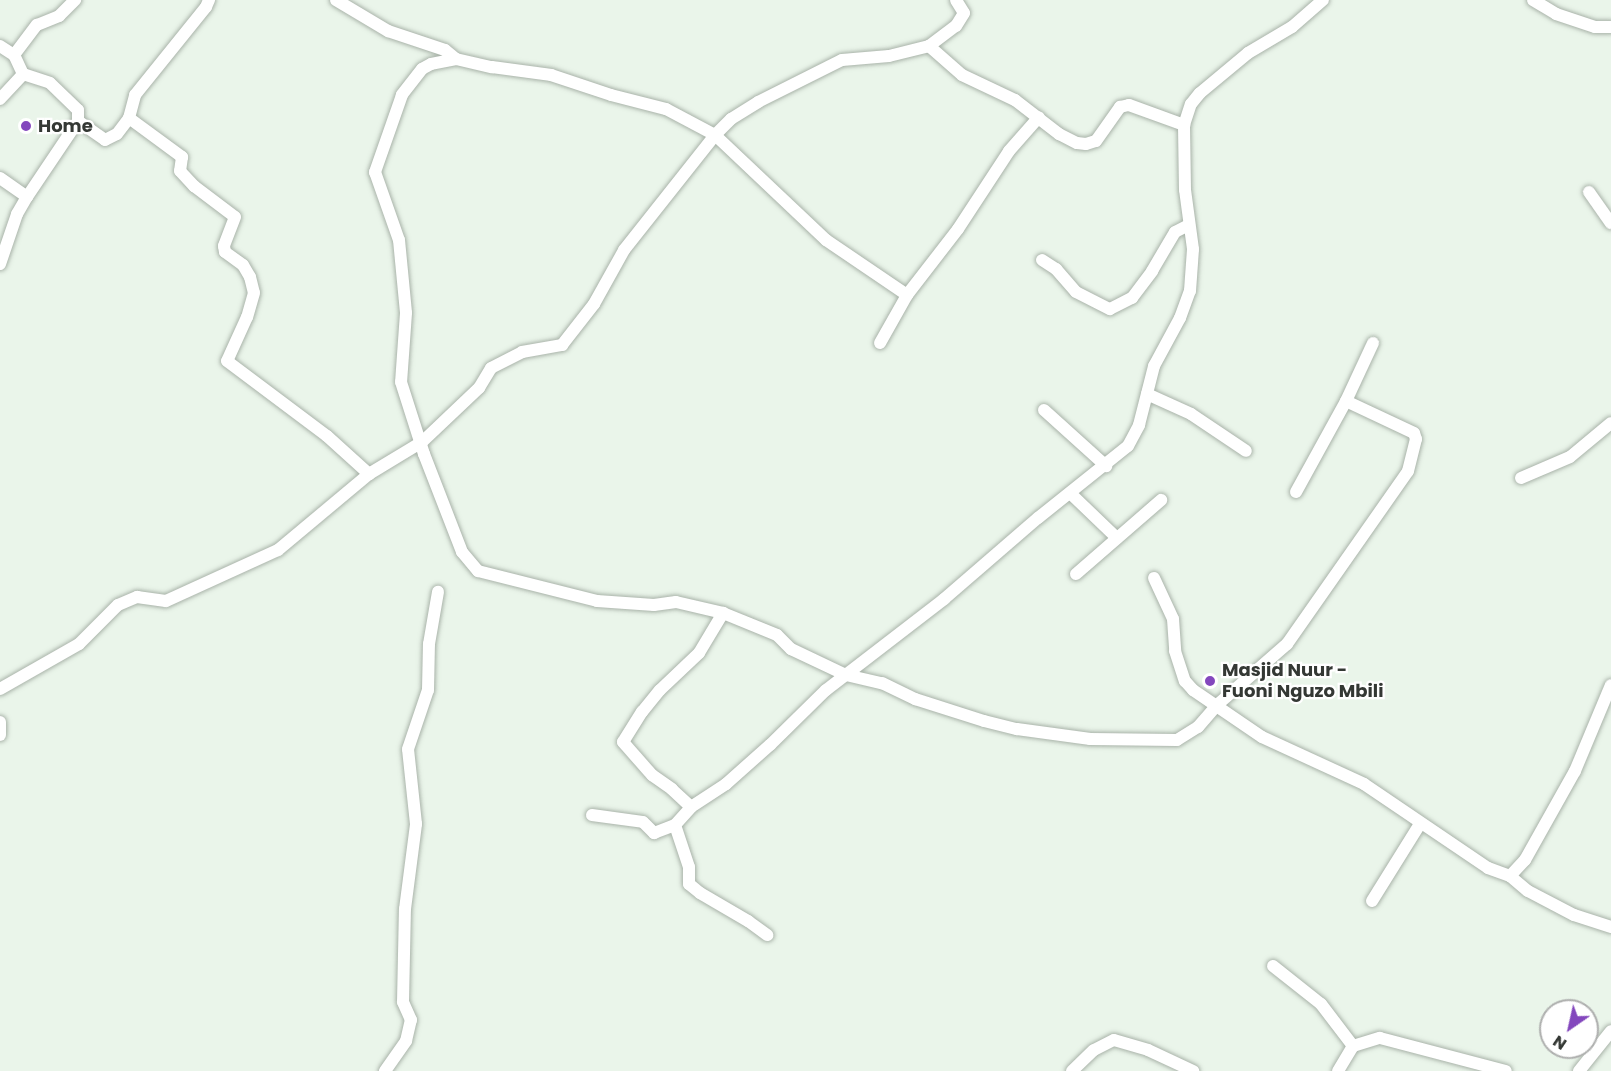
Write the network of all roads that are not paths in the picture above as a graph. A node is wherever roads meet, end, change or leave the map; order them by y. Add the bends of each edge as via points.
1 (75, 0) edge
2 (209, 0) edge
3 (336, 0) edge
4 (956, 0) edge
5 (1323, 0) edge
6 (1533, 0) edge
7 (1611, 27) edge
8 (0, 46) edge
9 (929, 46) junction
10 (14, 55) junction
11 (456, 59) junction
12 (23, 74) junction
13 (0, 99) edge
14 (1039, 117) junction
15 (129, 118) junction
16 (78, 121) junction
17 (1184, 125) junction
18 (715, 135) junction
19 (0, 178) edge
20 (1589, 192) dead end
21 (27, 197) junction
22 (1611, 222) edge
23 (1189, 225) junction
24 (1042, 260) dead end
25 (0, 264) edge
26 (907, 296) junction
27 (1373, 343) dead end
28 (879, 344) dead end
29 (1147, 394) junction
30 (1346, 401) junction
31 (1044, 410) dead end
32 (1611, 423) edge
33 (422, 442) junction
34 (1246, 451) dead end
35 (1106, 466) junction
36 (369, 474) junction
37 (1521, 477) dead end
38 (1296, 492) dead end
39 (1070, 493) junction
40 (1161, 500) dead end
41 (1117, 538) junction
42 (1076, 574) dead end
43 (1154, 578) dead end
44 (438, 592) dead end
45 (723, 613) junction
46 (846, 675) junction
47 (1611, 685) edge
48 (0, 689) edge
49 (1217, 705) junction
50 (0, 722) edge
51 (0, 735) edge
52 (691, 807) junction
53 (592, 815) dead end
54 (1420, 824) junction
55 (675, 825) junction
56 (1509, 876) junction
57 (1372, 901) dead end
58 (1611, 927) edge
59 (767, 935) dead end
60 (1273, 966) dead end
61 (1611, 1031) edge
62 (1353, 1046) junction
63 (385, 1071) edge
64 (1072, 1071) edge
65 (1193, 1071) edge
66 (1338, 1071) edge
67 (1506, 1071) edge
68 (1579, 1071) edge

1 - 10 street via 59,16 38,25
2 - 15 street via 135,95
3 - 11 street via 388,31 445,50
4 - 9 street via 964,13 956,26
5 - 17 street via 1200,93 1191,104
6 - 7 street via 1556,14 1595,27
8 - 10 street
9 - 14 street via 962,75 1015,100
9 - 18 street via 889,56 842,60 758,102
10 - 12 street
11 - 18 street via 551,75 666,109
11 - 33 street via 422,69 402,95 375,172 399,240 406,313 401,382
12 - 13 street
12 - 16 street via 50,83 78,110
14 - 17 street via 1059,134 1086,144 1096,141 1116,112 1129,105
14 - 26 street via 1009,151 958,229
15 - 16 street via 117,134 105,140
15 - 36 street via 182,157 180,171 235,217 225,252 243,265 254,293 248,317 227,361 327,436
16 - 21 street
17 - 23 street
18 - 26 street via 826,240
18 - 33 street via 624,250 594,304 562,345 522,352 491,368 478,388
19 - 21 street
20 - 22 street
21 - 25 street
23 - 24 street via 1175,232 1132,298 1110,309 1076,292 1056,269
23 - 29 street via 1193,249 1190,291 1154,366
26 - 28 street
27 - 30 street
29 - 34 street via 1191,414
29 - 35 street via 1139,425 1128,446
30 - 38 street
30 - 49 street via 1414,433 1408,471 1287,644
31 - 35 street
32 - 37 street via 1570,457
33 - 36 street
33 - 45 street via 462,552 478,571 597,601 654,605 676,602
35 - 39 street
36 - 48 street via 278,550 166,601 137,597 118,605 79,644
39 - 41 street
39 - 46 street via 959,588
40 - 41 street
41 - 42 street
43 - 49 street via 1173,619 1174,651 1185,681
44 - 63 street via 429,644 428,690 408,749 416,824 403,955 404,1002 411,1020 406,1041
45 - 46 street via 777,635 791,649
45 - 52 street via 699,653 642,712 623,742 652,775
46 - 49 street via 882,683 915,699 984,721 1090,739 1177,740 1198,727
46 - 52 street via 726,784
47 - 56 street via 1575,771 1525,860
49 - 54 street via 1281,748 1364,784
50 - 51 street
52 - 55 street
53 - 55 street via 643,822 654,833
54 - 56 street via 1488,868
54 - 57 street
55 - 59 street via 689,867 689,884
56 - 58 street via 1528,891 1574,915
60 - 62 street via 1321,1004
61 - 68 street
62 - 66 street
62 - 67 street via 1380,1038
64 - 65 street via 1094,1050 1114,1040 1148,1050

